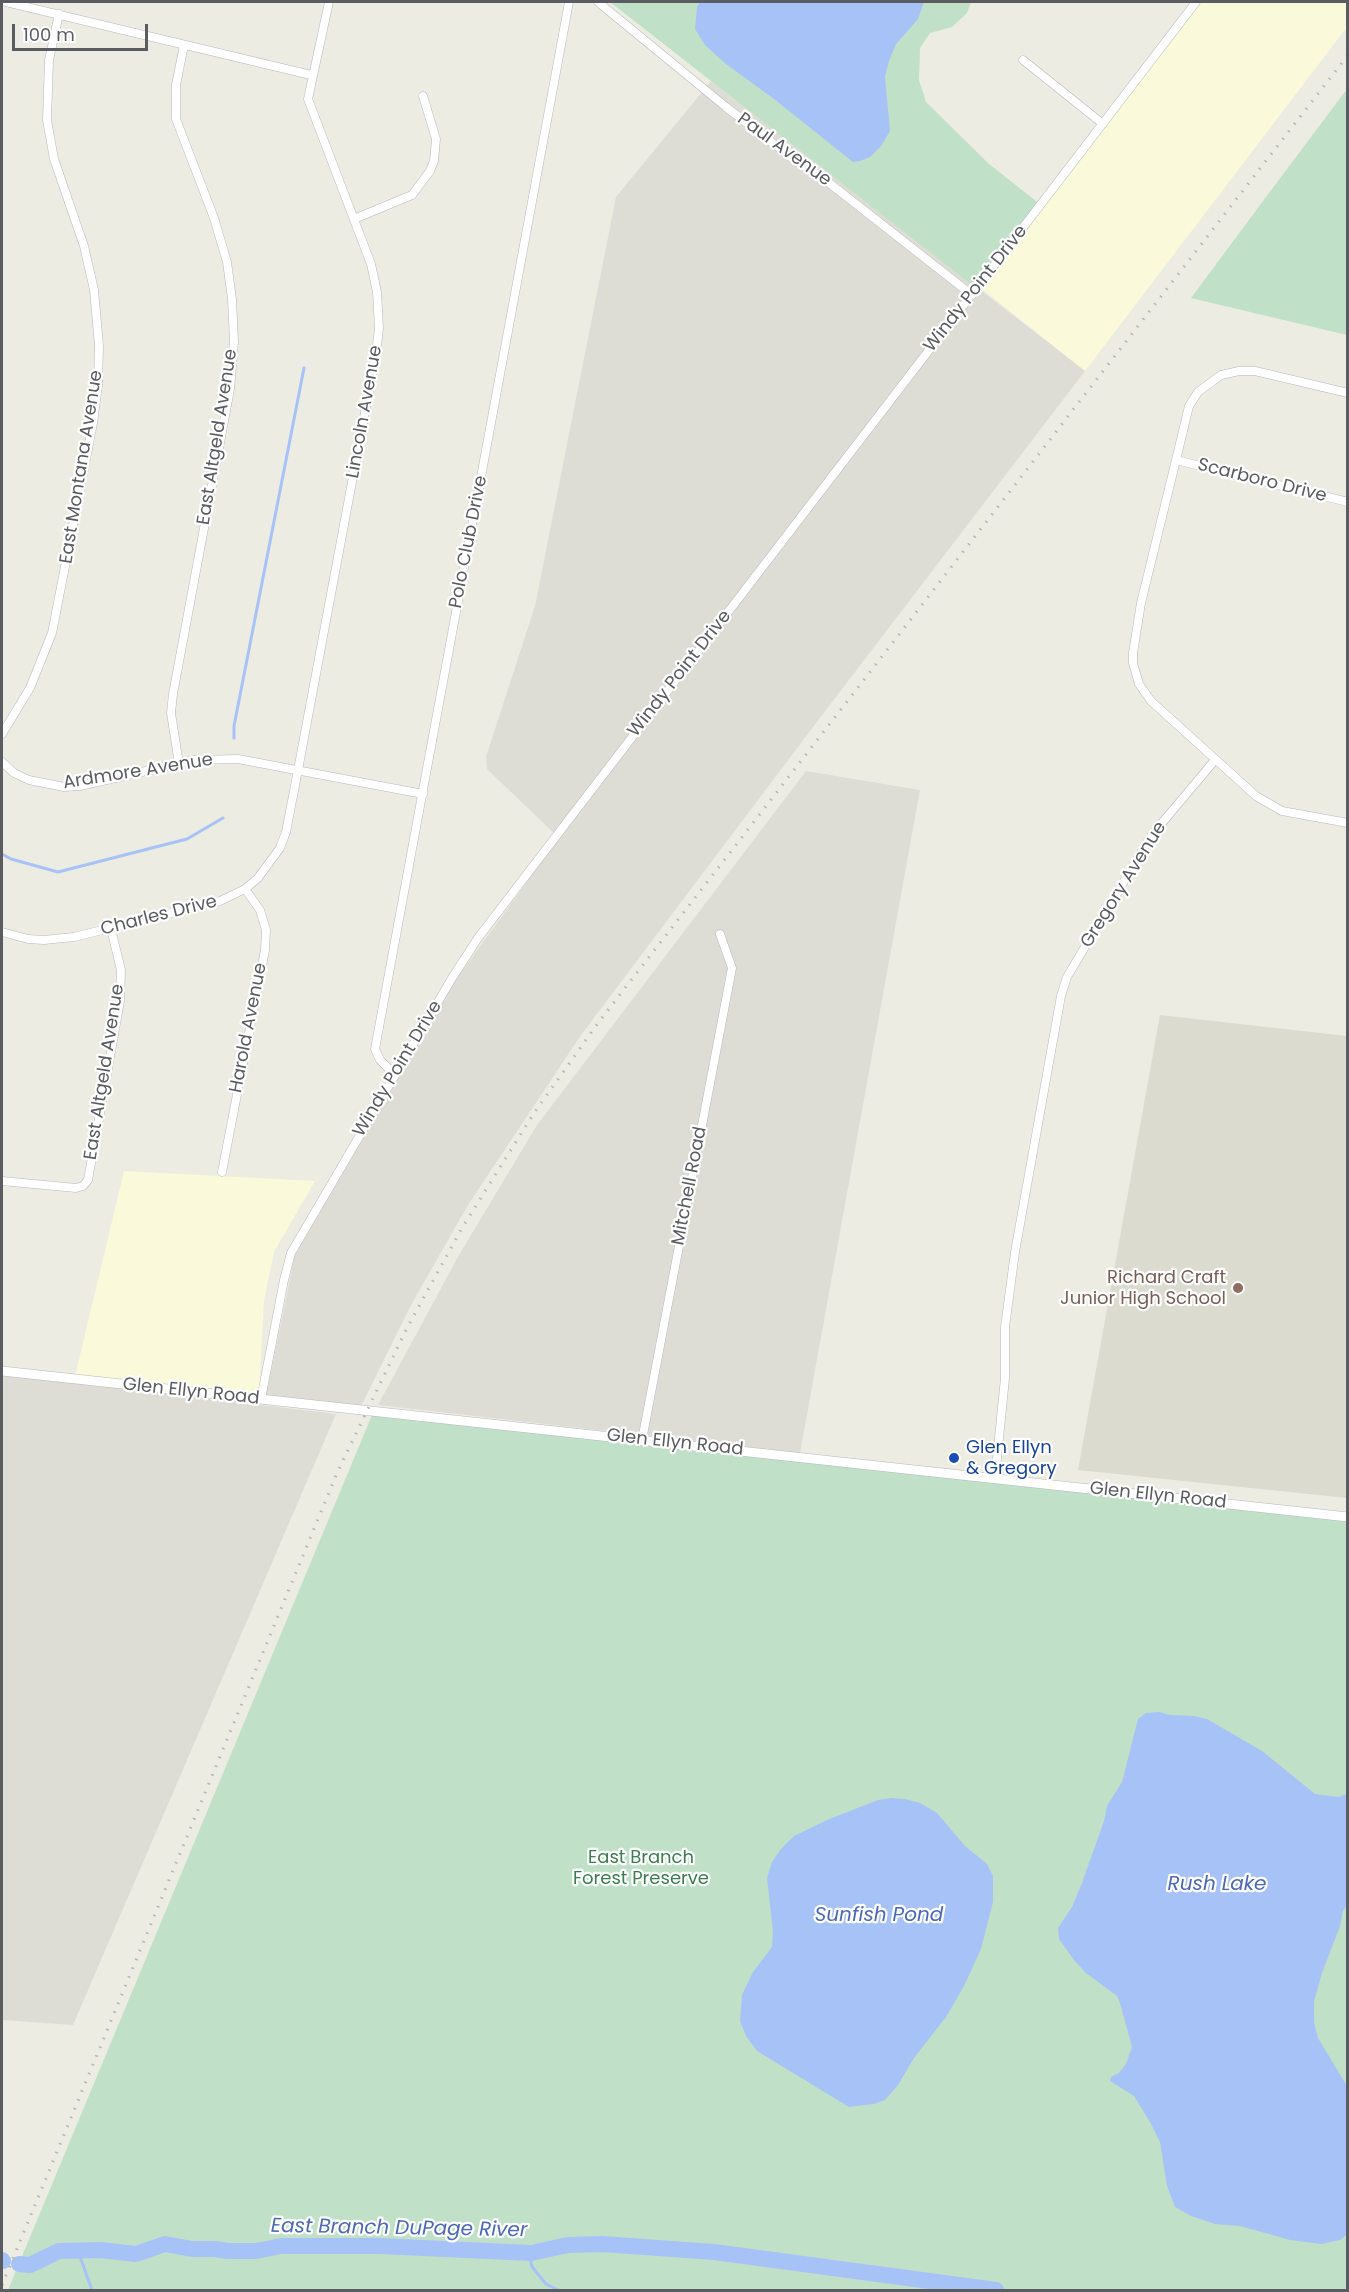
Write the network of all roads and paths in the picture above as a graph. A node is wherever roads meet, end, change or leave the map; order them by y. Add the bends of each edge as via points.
1 (6, 2) edge
2 (328, 2) edge
3 (566, 2) edge
4 (598, 2) edge
5 (1196, 2) edge
6 (59, 14) junction
7 (184, 45) junction
8 (1023, 60) dead end
9 (311, 75) junction
10 (423, 96) dead end
11 (1102, 124) junction
12 (354, 219) junction
13 (972, 295) junction
14 (1347, 393) edge
15 (1176, 460) junction
16 (1347, 502) edge
17 (2, 734) edge
18 (1215, 760) junction
19 (2, 762) edge
20 (179, 764) junction
21 (298, 770) junction
22 (423, 794) junction
23 (1347, 823) edge
24 (286, 832) joint
25 (245, 889) junction
26 (111, 929) junction
27 (2, 932) edge
28 (720, 934) dead end
29 (395, 1075) junction
30 (222, 1172) dead end
31 (2, 1181) edge
32 (2, 1371) edge
33 (261, 1399) junction
34 (642, 1440) junction
35 (995, 1478) junction
36 (1347, 1517) edge

1 - 6 street
2 - 9 street, Lincoln Avenue
3 - 22 street, Polo Club Drive
4 - 13 street, Paul Avenue via 726,107
5 - 11 street, Windy Point Drive
6 - 7 street
6 - 17 street, East Montana Avenue via 47,77 47,120 54,159 92,281 99,330 98,385 52,633 30,688
7 - 9 street
7 - 20 street, East Altgeld Avenue via 176,86 176,119 227,262 234,342 230,389 173,694 171,713
8 - 11 street
9 - 12 street, Lincoln Avenue via 308,99
10 - 12 street via 436,139 430,171 412,195
11 - 13 street, Windy Point Drive
12 - 21 street, Lincoln Avenue via 375,282 378,342
13 - 29 street, Windy Point Drive via 508,897 452,978
14 - 15 street via 1255,371 1221,375 1204,386 1189,406
15 - 16 street, Scarboro Drive
15 - 18 street via 1138,615 1133,663 1139,684 1151,701
18 - 23 street via 1267,804 1282,811
18 - 35 street, Gregory Avenue via 1151,836 1067,977 1061,996 1014,1252
19 - 20 street, Ardmore Avenue via 29,780 64,787
20 - 21 street, Ardmore Avenue via 238,759
21 - 22 street, Ardmore Avenue
21 - 24 street, Lincoln Avenue
22 - 29 street, Polo Club Drive via 375,1049
24 - 25 street, Charles Drive via 271,863
25 - 26 street, Charles Drive via 220,901
25 - 30 street, Harold Avenue via 260,910 266,930 265,951
26 - 27 street, Charles Drive via 44,940
26 - 31 street, East Altgeld Avenue via 121,969 120,1001 88,1180 76,1188
28 - 34 street, Mitchell Road via 732,968
29 - 33 street, Windy Point Drive via 291,1253
32 - 33 street, Glen Ellyn Road
33 - 34 street, Glen Ellyn Road
34 - 35 street, Glen Ellyn Road
35 - 36 street, Glen Ellyn Road

